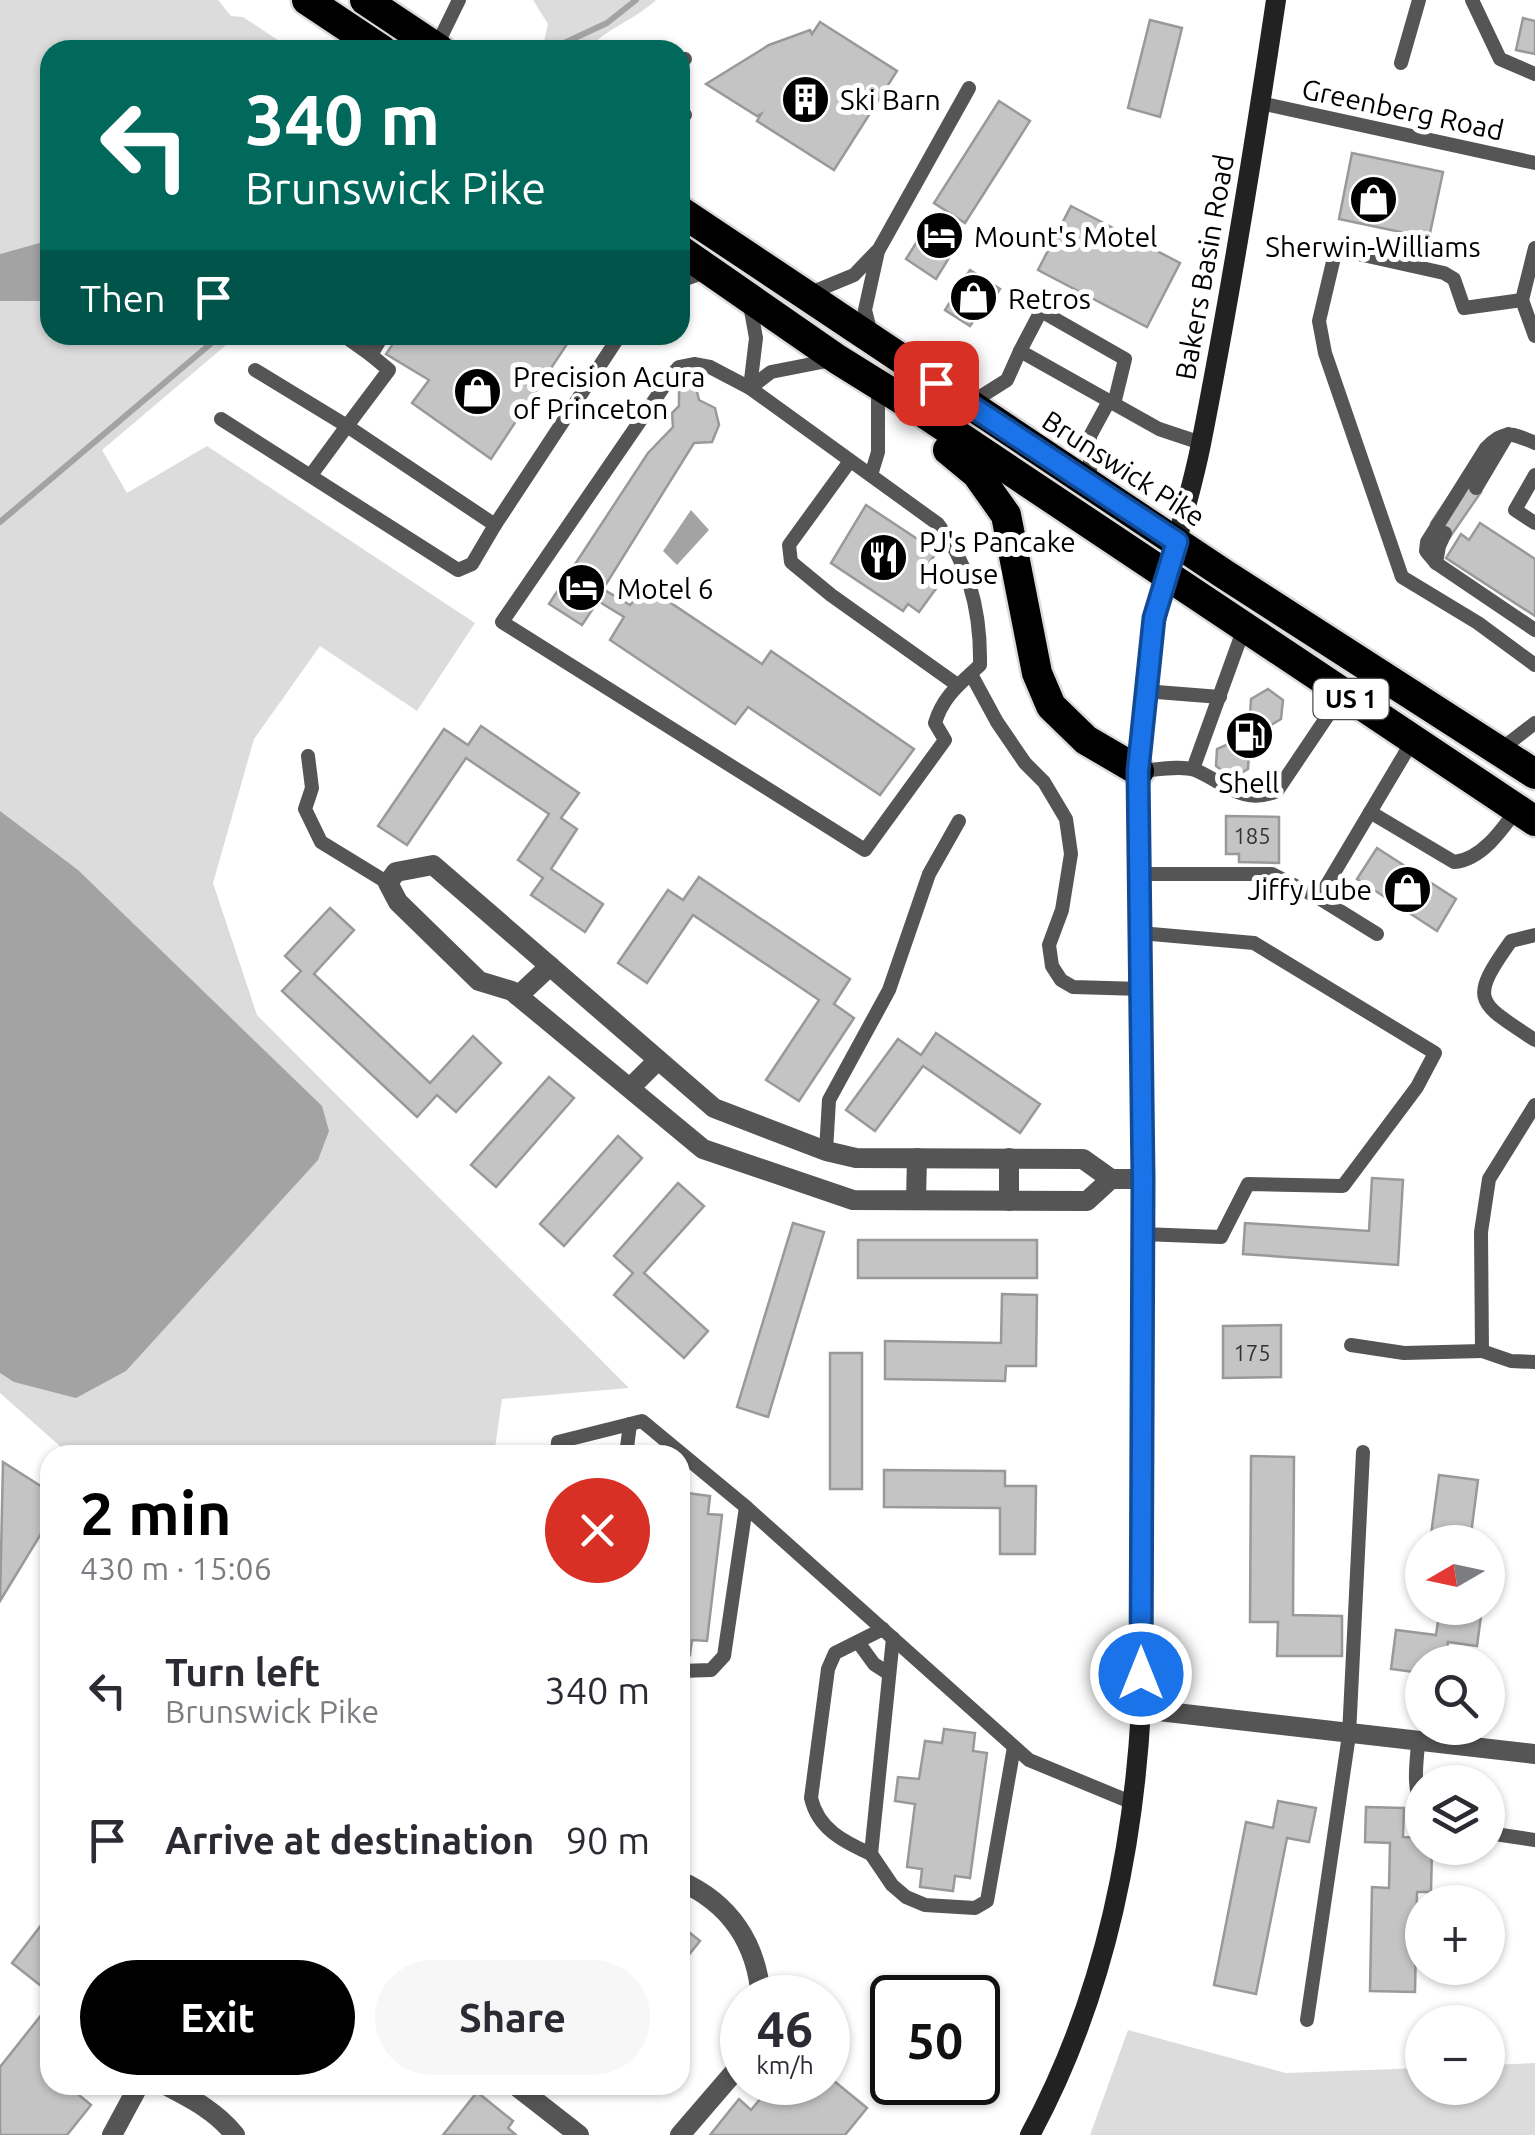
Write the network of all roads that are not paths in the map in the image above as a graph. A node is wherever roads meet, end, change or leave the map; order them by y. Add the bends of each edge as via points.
1 (307, 0) edge
2 (365, 0) edge
3 (459, 0) edge
4 (1276, 0) edge
5 (1419, 0) edge
6 (1472, 0) edge
7 (1488, 0) edge
8 (1481, 22) junction
9 (367, 40) edge
10 (425, 40) edge
11 (442, 40) edge
12 (1401, 63) dead end
13 (1535, 74) edge
14 (969, 88) dead end
15 (1260, 103) junction
16 (1535, 164) edge
17 (690, 218) edge
18 (1535, 248) edge
19 (878, 251) junction
20 (690, 257) edge
21 (710, 270) junction
22 (690, 277) edge
23 (747, 294) junction
24 (805, 295) junction
25 (1522, 300) junction
26 (1535, 336) edge
27 (872, 340) junction
28 (358, 345) edge
29 (378, 345) edge
30 (613, 345) edge
31 (1020, 351) junction
32 (372, 355) junction
33 (837, 359) junction
34 (255, 370) dead end
35 (750, 388) junction
36 (878, 392) junction
37 (1111, 402) junction
38 (969, 404) junction
39 (221, 418) dead end
40 (347, 426) junction
41 (1508, 433) junction
42 (1201, 443) junction
43 (1535, 443) edge
44 (850, 460) junction
45 (310, 475) junction
46 (871, 475) junction
47 (1535, 475) edge
48 (1090, 486) junction
49 (1476, 488) dead end
50 (1535, 524) edge
51 (495, 525) junction
52 (1445, 533) dead end
53 (1177, 542) junction
54 (1436, 564) junction
55 (1166, 576) junction
56 (1244, 628) junction
57 (1535, 630) edge
58 (1535, 665) edge
59 (971, 674) junction
60 (956, 684) junction
61 (1144, 691) junction
62 (1342, 693) junction
63 (1220, 696) junction
64 (1535, 723) edge
65 (1413, 740) junction
66 (1500, 750) junction
67 (308, 756) dead end
68 (1192, 769) junction
69 (1138, 771) junction
70 (1535, 774) edge
71 (1370, 812) junction
72 (1526, 815) edge
73 (960, 821) dead end
74 (1139, 874) junction
75 (388, 882) junction
76 (1319, 898) junction
77 (1140, 933) junction
78 (1376, 934) dead end
79 (1535, 935) edge
80 (550, 966) junction
81 (1141, 990) junction
82 (518, 996) junction
83 (1535, 1040) edge
84 (658, 1060) junction
85 (630, 1088) junction
86 (1535, 1105) edge
87 (826, 1151) junction
88 (917, 1158) junction
89 (1009, 1158) junction
90 (1143, 1179) junction
91 (1111, 1180) junction
92 (823, 1190) junction
93 (916, 1200) junction
94 (1009, 1201) junction
95 (1142, 1234) junction
96 (1351, 1345) dead end
97 (1482, 1351) junction
98 (1535, 1362) edge
99 (630, 1424) junction
100 (558, 1445) edge
101 (627, 1445) edge
102 (671, 1445) edge
103 (1363, 1452) dead end
104 (690, 1461) edge
105 (746, 1508) junction
106 (888, 1634) junction
107 (858, 1642) junction
108 (690, 1671) edge
109 (888, 1673) junction
110 (1141, 1709) junction
111 (1348, 1734) junction
112 (1405, 1741) edge
113 (1447, 1745) edge
114 (1014, 1747) junction
115 (1535, 1754) edge
116 (1133, 1803) junction
117 (1505, 1836) edge
118 (1535, 1840) edge
119 (870, 1854) junction
120 (690, 1886) edge
121 (757, 1975) edge
122 (1308, 2020) dead end
123 (720, 2089) edge
124 (133, 2095) edge
125 (185, 2095) edge
126 (528, 2095) edge
127 (112, 2135) edge
128 (235, 2135) edge
129 (579, 2135) edge
130 (680, 2135) edge
131 (1030, 2135) edge

1 - 9 highway
2 - 10 highway
3 - 11 lane
4 - 15 main road, Bakers Basin Road
5 - 12 lane
6 - 8 lane
7 - 8 lane
8 - 13 lane via 1500,59
14 - 19 lane
15 - 16 lane, Greenberg Road
15 - 42 main road, Bakers Basin Road
17 - 24 highway, Brunswick Pike / US 1
18 - 25 lane
19 - 24 lane via 854,275
19 - 27 lane via 865,310
20 - 21 highway, US 1
21 - 22 lane
21 - 23 highway, US 1
23 - 33 highway, US 1
23 - 35 lane via 756,338
24 - 27 highway, Brunswick Pike / US 1
25 - 26 lane
25 - 58 lane via 1464,308 1454,279 1444,273 1336,248 1319,320 1402,577
27 - 38 highway, Brunswick Pike / US 1
28 - 32 lane
29 - 32 lane
30 - 51 lane
31 - 37 lane
31 - 37 lane via 1041,312 1112,350 1125,359
31 - 38 lane via 1006,380
32 - 40 lane via 389,370
33 - 35 lane via 771,372
33 - 36 highway
33 - 55 highway, US 1
34 - 40 lane
35 - 44 lane
35 - 60 lane via 710,367 679,367 502,622 865,850 945,740 935,723
36 - 46 lane via 878,452
36 - 69 highway via 992,491 1010,528 1046,698 1076,732
37 - 42 lane
37 - 48 lane via 1090,436
38 - 48 highway, Brunswick Pike / US 1
39 - 45 lane
40 - 45 lane
40 - 51 lane
41 - 43 lane
41 - 49 lane
41 - 54 lane via 1486,448 1427,542
42 - 53 main road, Bakers Basin Road
44 - 46 lane
44 - 60 lane via 789,545 791,562
45 - 51 lane via 458,570 472,564
46 - 59 lane via 938,524 957,548 981,640 980,665
47 - 50 lane via 1514,510
48 - 53 highway, Brunswick Pike / US 1
52 - 54 lane
53 - 55 main road, Bakers Basin Road
53 - 66 highway, Brunswick Pike / US 1
54 - 57 lane
55 - 56 highway, US 1
55 - 61 main road, Bakers Basin Road
56 - 62 highway, US 1
56 - 63 lane
59 - 60 lane
59 - 81 lane via 1066,819 1071,854 1050,945 1052,966 1074,988
61 - 63 lane
61 - 69 main road, Bakers Basin Road
62 - 65 highway, US 1
62 - 68 lane via 1276,791 1263,797 1234,793
63 - 68 lane
64 - 66 lane
65 - 71 lane
65 - 72 highway, US 1
66 - 70 highway, Brunswick Pike / US 1
67 - 75 lane via 312,788 305,808 321,842
68 - 69 lane
69 - 74 main road, Bakers Basin Road
71 - 72 lane via 1454,862
71 - 76 lane
73 - 87 lane via 929,874 889,990 829,1100
74 - 76 lane via 1272,874
74 - 77 main road, Bakers Basin Road
75 - 80 street via 396,872 434,865
75 - 82 street via 398,902 479,981
76 - 78 lane
77 - 81 main road, Bakers Basin Road
77 - 95 lane via 1254,943 1435,1053 1343,1186 1248,1184 1221,1237
79 - 83 lane via 1510,941 1486,976 1483,994 1492,1012
80 - 82 street
80 - 84 street
81 - 90 main road, Bakers Basin Road
82 - 85 street
84 - 85 street
84 - 87 street via 714,1108
85 - 92 street via 703,1149
86 - 97 lane via 1489,1179 1481,1232
87 - 88 street
87 - 92 street
88 - 89 street
88 - 93 street
89 - 91 street via 1083,1159
89 - 94 street
90 - 91 street
90 - 95 main road, Bakers Basin Road
91 - 94 street via 1088,1201
92 - 93 street via 852,1200
93 - 94 street
95 - 110 main road, Bakers Basin Road
96 - 97 lane via 1404,1354
97 - 98 lane
99 - 100 lane
99 - 101 lane
99 - 102 lane via 642,1421
103 - 111 lane
104 - 105 lane
105 - 106 lane
105 - 108 lane via 724,1656 712,1670
106 - 107 lane
106 - 109 lane
106 - 114 lane
107 - 109 lane
107 - 119 lane via 835,1653 828,1669 811,1798 822,1822
109 - 119 lane
110 - 111 street
110 - 116 main road, Bakers Basin Road
111 - 112 street
111 - 122 lane
113 - 115 street
114 - 116 lane via 1028,1760
114 - 119 lane via 986,1901 975,1908 925,1905 892,1885
116 - 131 main road, Bakers Basin Road via 1112,1924 1092,1990
117 - 118 lane
120 - 121 street via 741,1930
123 - 130 street
124 - 127 street
125 - 128 street
126 - 129 street

